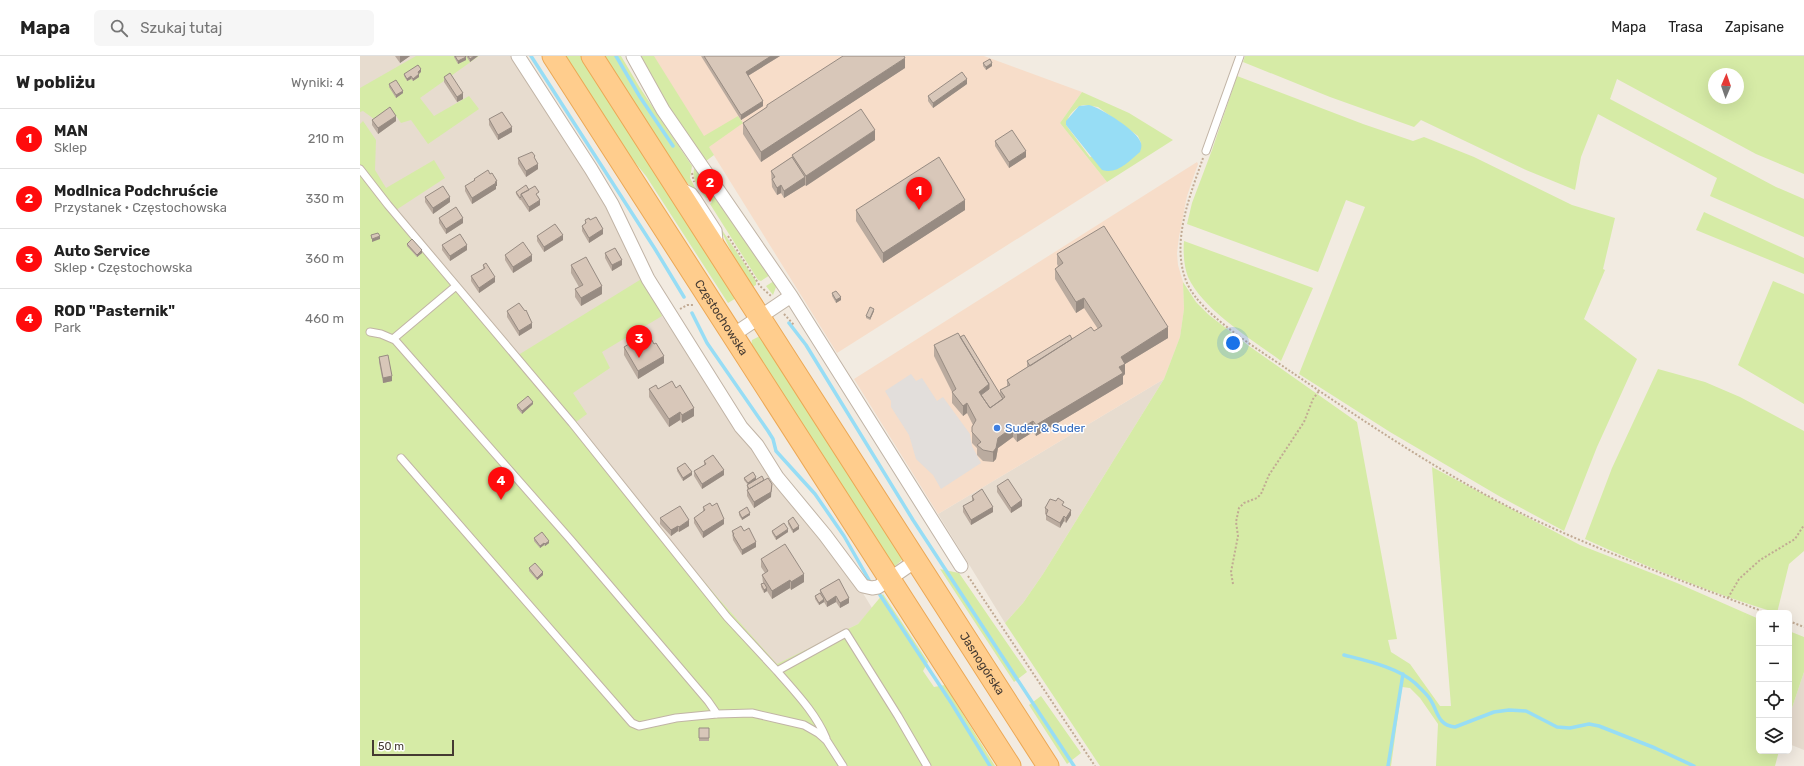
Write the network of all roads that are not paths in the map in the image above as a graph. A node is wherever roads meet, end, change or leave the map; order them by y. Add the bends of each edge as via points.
1 (518, 56) edge
2 (553, 56) edge
3 (592, 56) edge
4 (633, 56) edge
5 (1240, 56) edge
6 (1206, 151) road end
7 (360, 168) edge
8 (456, 286) junction
9 (791, 296) junction
10 (761, 318) junction
11 (370, 332) dead end
12 (733, 335) junction
13 (393, 339) junction
14 (401, 458) dead end
15 (917, 560) junction
16 (961, 566) road end
17 (890, 579) junction
18 (778, 671) junction
19 (717, 714) junction
20 (827, 740) junction
21 (843, 766) edge
22 (927, 766) edge
23 (1010, 766) edge
24 (1048, 766) edge

1 - 17 street via 591,169 612,204 648,279 747,436 757,445 777,477 825,534 863,586 878,587
2 - 12 main road, Częstochowska
3 - 10 main road
4 - 9 street via 663,110
5 - 6 lane
7 - 8 lane
8 - 13 lane
8 - 18 lane via 572,423 727,617
9 - 10 street
9 - 16 street
10 - 12 street
10 - 15 main road
11 - 13 lane
12 - 17 main road, Częstochowska
13 - 19 lane via 575,545
14 - 19 lane via 632,723 639,726 676,718
15 - 17 street
15 - 24 main road, Jasnogórska
17 - 23 main road
18 - 20 lane via 809,708
18 - 22 lane via 846,633
19 - 20 lane via 752,712 804,725
20 - 21 lane

